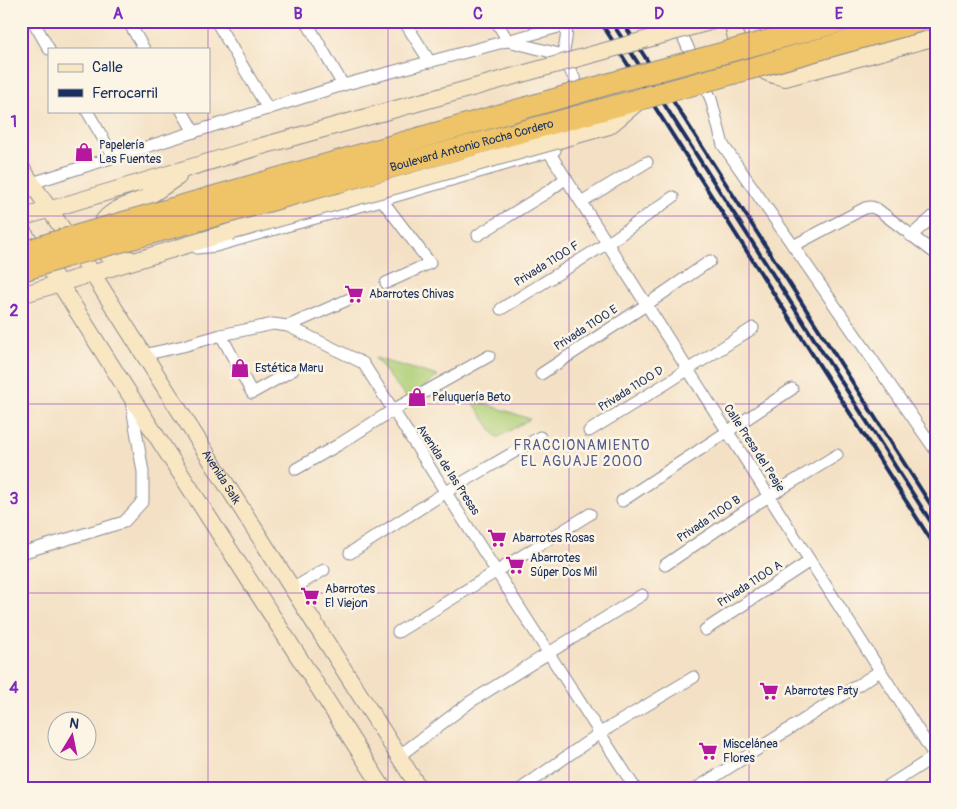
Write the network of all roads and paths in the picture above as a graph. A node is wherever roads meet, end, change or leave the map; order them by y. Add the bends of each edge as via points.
1 (33, 21) edge
2 (128, 21) edge
3 (216, 21) edge
4 (306, 21) edge
5 (404, 21) edge
6 (496, 21) edge
7 (676, 21) edge
8 (714, 21) edge
9 (733, 21) edge
10 (842, 21) edge
11 (921, 21) edge
12 (565, 23) edge
13 (936, 37) edge
14 (508, 41) junction
15 (48, 48) edge
16 (143, 48) edge
17 (563, 55) junction
18 (430, 62) junction
19 (343, 85) junction
20 (641, 100) junction
21 (268, 108) junction
22 (87, 112) edge
23 (183, 112) edge
24 (194, 132) junction
25 (549, 152) junction
26 (114, 157) junction
27 (647, 162) dead end
28 (21, 167) edge
29 (192, 167) junction
30 (566, 178) junction
31 (32, 183) junction
32 (673, 197) dead end
33 (382, 200) junction
34 (581, 202) junction
35 (48, 210) junction
36 (936, 214) edge
37 (21, 218) edge
38 (21, 229) edge
39 (478, 235) dead end
40 (911, 236) junction
41 (607, 243) junction
42 (794, 246) junction
43 (168, 250) junction
44 (21, 253) edge
45 (936, 254) edge
46 (142, 258) junction
47 (710, 261) dead end
48 (21, 271) edge
49 (92, 274) junction
50 (386, 283) dead end
51 (60, 284) junction
52 (21, 295) edge
53 (354, 297) dead end
54 (646, 305) junction
55 (502, 309) dead end
56 (288, 326) junction
57 (753, 328) dead end
58 (221, 335) junction
59 (143, 354) junction
60 (489, 356) dead end
61 (688, 369) junction
62 (292, 370) dead end
63 (541, 374) dead end
64 (792, 389) dead end
65 (130, 396) junction
66 (393, 410) junction
67 (589, 431) dead end
68 (727, 432) junction
69 (540, 437) dead end
70 (936, 451) edge
71 (837, 455) dead end
72 (296, 469) dead end
73 (446, 492) junction
74 (768, 496) junction
75 (622, 501) dead end
76 (590, 514) dead end
77 (21, 552) edge
78 (350, 553) dead end
79 (810, 561) junction
80 (665, 565) dead end
81 (324, 570) dead end
82 (496, 572) junction
83 (292, 589) junction
84 (642, 595) dead end
85 (705, 630) dead end
86 (398, 632) dead end
87 (548, 653) junction
88 (880, 671) junction
89 (694, 677) dead end
90 (600, 733) junction
91 (399, 756) junction
92 (935, 757) edge
93 (383, 788) edge
94 (419, 788) edge
95 (522, 788) edge
96 (635, 788) edge
97 (697, 788) edge
98 (885, 788) edge

1 - 15 street
2 - 16 street
3 - 21 street
4 - 19 street
5 - 18 street
6 - 14 street
7 - 42 street via 712,100 723,146
8 - 29 main road, bridge
9 - 13 main road via 740,49 751,63 767,73 785,78
10 - 44 highway, Boulevard Antonio Rocha Cordero, bridge
11 - 20 highway, Boulevard Antonio Rocha Cordero, bridge
12 - 14 street
12 - 17 street
14 - 17 street
14 - 18 street
17 - 25 street, Boulevard Antonio Rocha Cordero via 587,105 590,119 582,136
18 - 19 street
19 - 21 street
20 - 43 main road, bridge via 609,126
20 - 48 highway, Boulevard Antonio Rocha Cordero, bridge
21 - 24 street
22 - 26 street
23 - 24 street
24 - 26 street
25 - 30 street, Calle Presa del Peaje
25 - 33 street, Boulevard Antonio Rocha Cordero
26 - 31 street
27 - 34 street
28 - 31 main road, Avenida Salk
29 - 35 main road
29 - 46 main road via 149,196 114,211 101,224 99,243 110,258
30 - 34 street, Calle Presa del Peaje
30 - 39 street
31 - 35 main road, Avenida Salk
32 - 41 street, Privada 1100 F
33 - 43 street, Boulevard Antonio Rocha Cordero via 216,246
33 - 50 street via 430,263
34 - 41 street, Calle Presa del Peaje
35 - 37 main road
35 - 49 main road, Avenida Salk
36 - 40 street
38 - 51 main road
40 - 42 street via 871,207
40 - 45 street
41 - 54 street, Calle Presa del Peaje
41 - 55 street, Privada 1100 F
42 - 70 street
43 - 46 main road, Boulevard Antonio Rocha Cordero
46 - 49 main road, Boulevard Antonio Rocha Cordero
47 - 54 street, Privada 1100 E
49 - 51 main road, Boulevard Antonio Rocha Cordero
49 - 59 main road, Avenida Salk
51 - 52 main road, Boulevard Antonio Rocha Cordero
51 - 65 main road
53 - 56 street
54 - 61 street, Calle Presa del Peaje
54 - 63 street, Privada 1100 E
56 - 58 street, Avenida de las Presas via 273,324
56 - 66 street, Avenida de las Presas via 362,363
57 - 61 street, Privada 1100 D
58 - 59 street, Avenida de las Presas
58 - 62 street via 252,393
59 - 83 main road, Avenida Salk
60 - 66 street
61 - 67 street, Privada 1100 D
61 - 68 street, Calle Presa del Peaje
64 - 68 street
65 - 77 street via 143,472 142,501 124,522
65 - 93 main road
66 - 72 street
66 - 73 street, Avenida de las Presas
68 - 74 street, Calle Presa del Peaje
68 - 75 street
69 - 73 street
71 - 74 street, Privada 1100 B
73 - 78 street
73 - 82 street, Avenida de las Presas
74 - 79 street, Calle Presa del Peaje
74 - 80 street, Privada 1100 B
76 - 82 street
79 - 85 street, Privada 1100 A
79 - 88 street, Calle Presa del Peaje
81 - 83 street
82 - 86 street
82 - 87 street, Avenida de las Presas
83 - 91 main road, Avenida Salk
84 - 87 street
87 - 90 street, Avenida de las Presas
87 - 91 street via 470,702
88 - 92 street, Calle Presa del Peaje
88 - 97 street
89 - 90 street
90 - 95 street
90 - 96 street, Avenida de las Presas
91 - 94 main road, Avenida Salk
92 - 98 street

